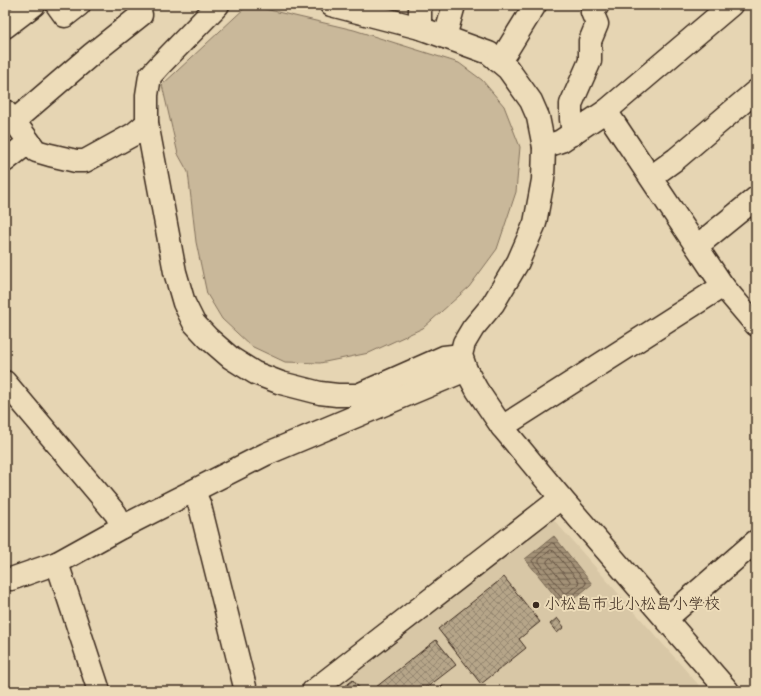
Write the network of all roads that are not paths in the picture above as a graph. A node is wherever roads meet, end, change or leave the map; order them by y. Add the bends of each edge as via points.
1 (34, 5) edge
2 (57, 5) edge
3 (79, 5) edge
4 (218, 5) edge
5 (331, 5) edge
6 (420, 5) edge
7 (454, 5) edge
8 (535, 5) edge
9 (598, 5) edge
10 (731, 5) edge
11 (141, 15) dead end
12 (5, 27) edge
13 (420, 28) junction
14 (445, 37) junction
15 (498, 61) junction
16 (756, 91) edge
17 (606, 111) junction
18 (9, 116) edge
19 (147, 123) junction
20 (573, 134) junction
21 (29, 142) junction
22 (544, 147) junction
23 (5, 161) edge
24 (651, 177) junction
25 (752, 209) edge
26 (697, 246) junction
27 (723, 286) junction
28 (756, 325) edge
29 (464, 363) junction
30 (5, 382) edge
31 (502, 427) junction
32 (194, 492) junction
33 (561, 498) junction
34 (122, 527) junction
35 (756, 542) edge
36 (57, 563) junction
37 (5, 579) edge
38 (666, 619) junction
39 (99, 691) edge
40 (246, 691) edge
41 (313, 691) edge
42 (728, 691) edge

1 - 12 street
2 - 3 street via 65,16
4 - 19 street via 150,76
5 - 13 street
6 - 13 street
7 - 14 street
8 - 15 street
9 - 20 street via 592,12 597,24 590,41 590,61 571,104
10 - 17 street
11 - 18 street
13 - 14 street
14 - 15 street via 489,53
15 - 22 street via 508,69 531,101 538,117
16 - 24 street
17 - 20 street
17 - 24 street
18 - 21 street
19 - 21 street via 134,134 85,161 50,156 36,150
19 - 29 street via 175,272 184,303 194,323 231,358 255,373 281,383 337,395 358,395 444,357
20 - 22 street via 561,142
21 - 23 street
22 - 29 street via 543,180 535,223 518,262 493,304 464,343
24 - 26 street
25 - 26 street
26 - 27 street
27 - 28 street
27 - 31 street
29 - 31 street via 477,390
29 - 32 street via 266,454
30 - 34 street via 116,514
31 - 33 street
32 - 34 street
32 - 40 street via 202,514
33 - 38 street
33 - 41 street
34 - 36 street
35 - 38 street
36 - 37 street
36 - 39 street
38 - 42 street

